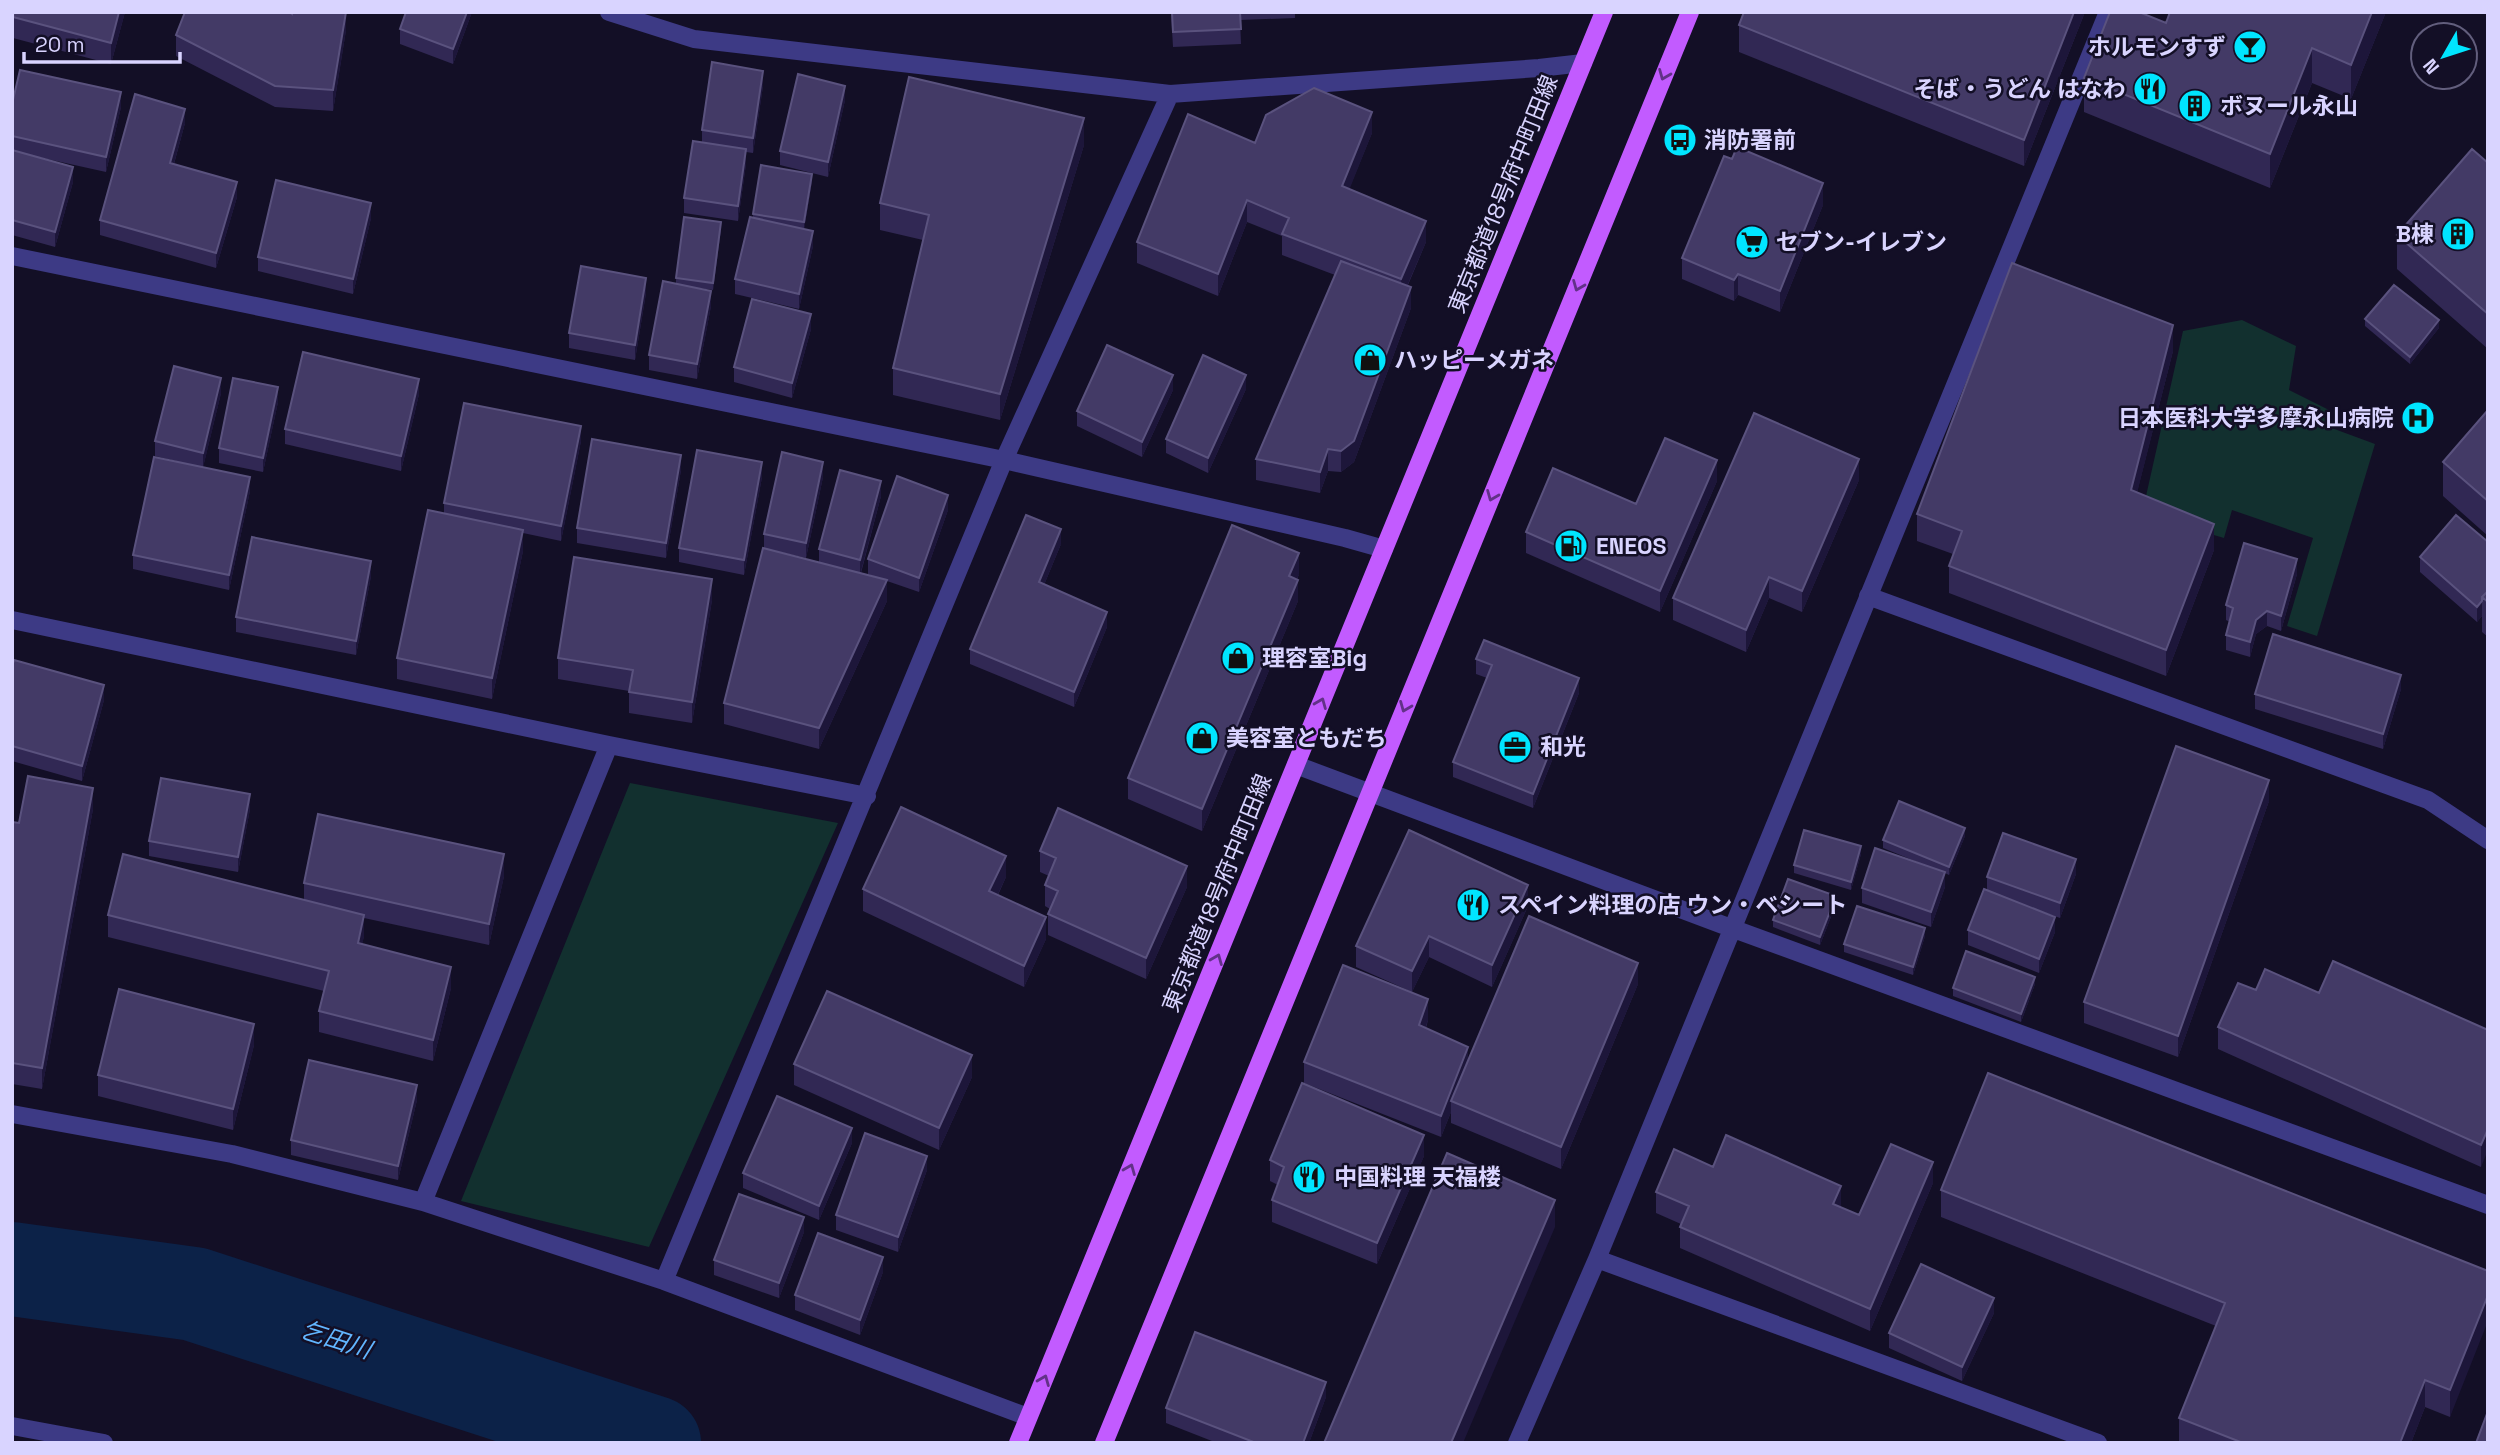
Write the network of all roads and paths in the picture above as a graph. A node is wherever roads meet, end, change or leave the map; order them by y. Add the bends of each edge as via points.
1 (609, 12) edge
2 (1604, 12) edge
3 (1690, 12) edge
4 (2108, 12) edge
5 (1583, 63) junction
6 (1170, 94) junction
7 (12, 256) edge
8 (1004, 460) junction
9 (1384, 549) junction
10 (1868, 596) junction
11 (12, 620) edge
12 (609, 745) junction
13 (1296, 765) junction
14 (1371, 791) junction
15 (867, 796) junction
16 (2488, 840) edge
17 (1731, 928) junction
18 (12, 1114) edge
19 (423, 1202) junction
20 (2488, 1205) edge
21 (1597, 1259) junction
22 (664, 1281) junction
23 (1028, 1417) junction
24 (12, 1426) edge
25 (104, 1443) edge
26 (1018, 1443) edge
27 (1105, 1443) edge
28 (1517, 1443) edge
29 (2098, 1443) edge

1 - 6 street via 694,39
2 - 5 main road, 東京都道18号府中町田線
3 -> 14 main road
4 - 10 street
5 - 6 street
5 - 9 main road, 東京都道18号府中町田線
6 - 8 street
7 - 8 street
8 - 9 street
8 - 15 street
13 -> 9 main road, 東京都道18号府中町田線
10 - 16 street via 2428,800
10 - 17 street
11 - 12 street
12 - 15 street
12 - 19 street
13 - 14 street
23 -> 13 main road, 東京都道18号府中町田線
14 - 17 street
14 - 27 main road
15 - 22 street
17 - 20 street
17 - 21 street
18 - 19 street via 232,1154
19 - 22 street
21 - 28 street
21 - 29 street
22 - 23 street
23 - 26 main road, 東京都道18号府中町田線
24 - 25 street

